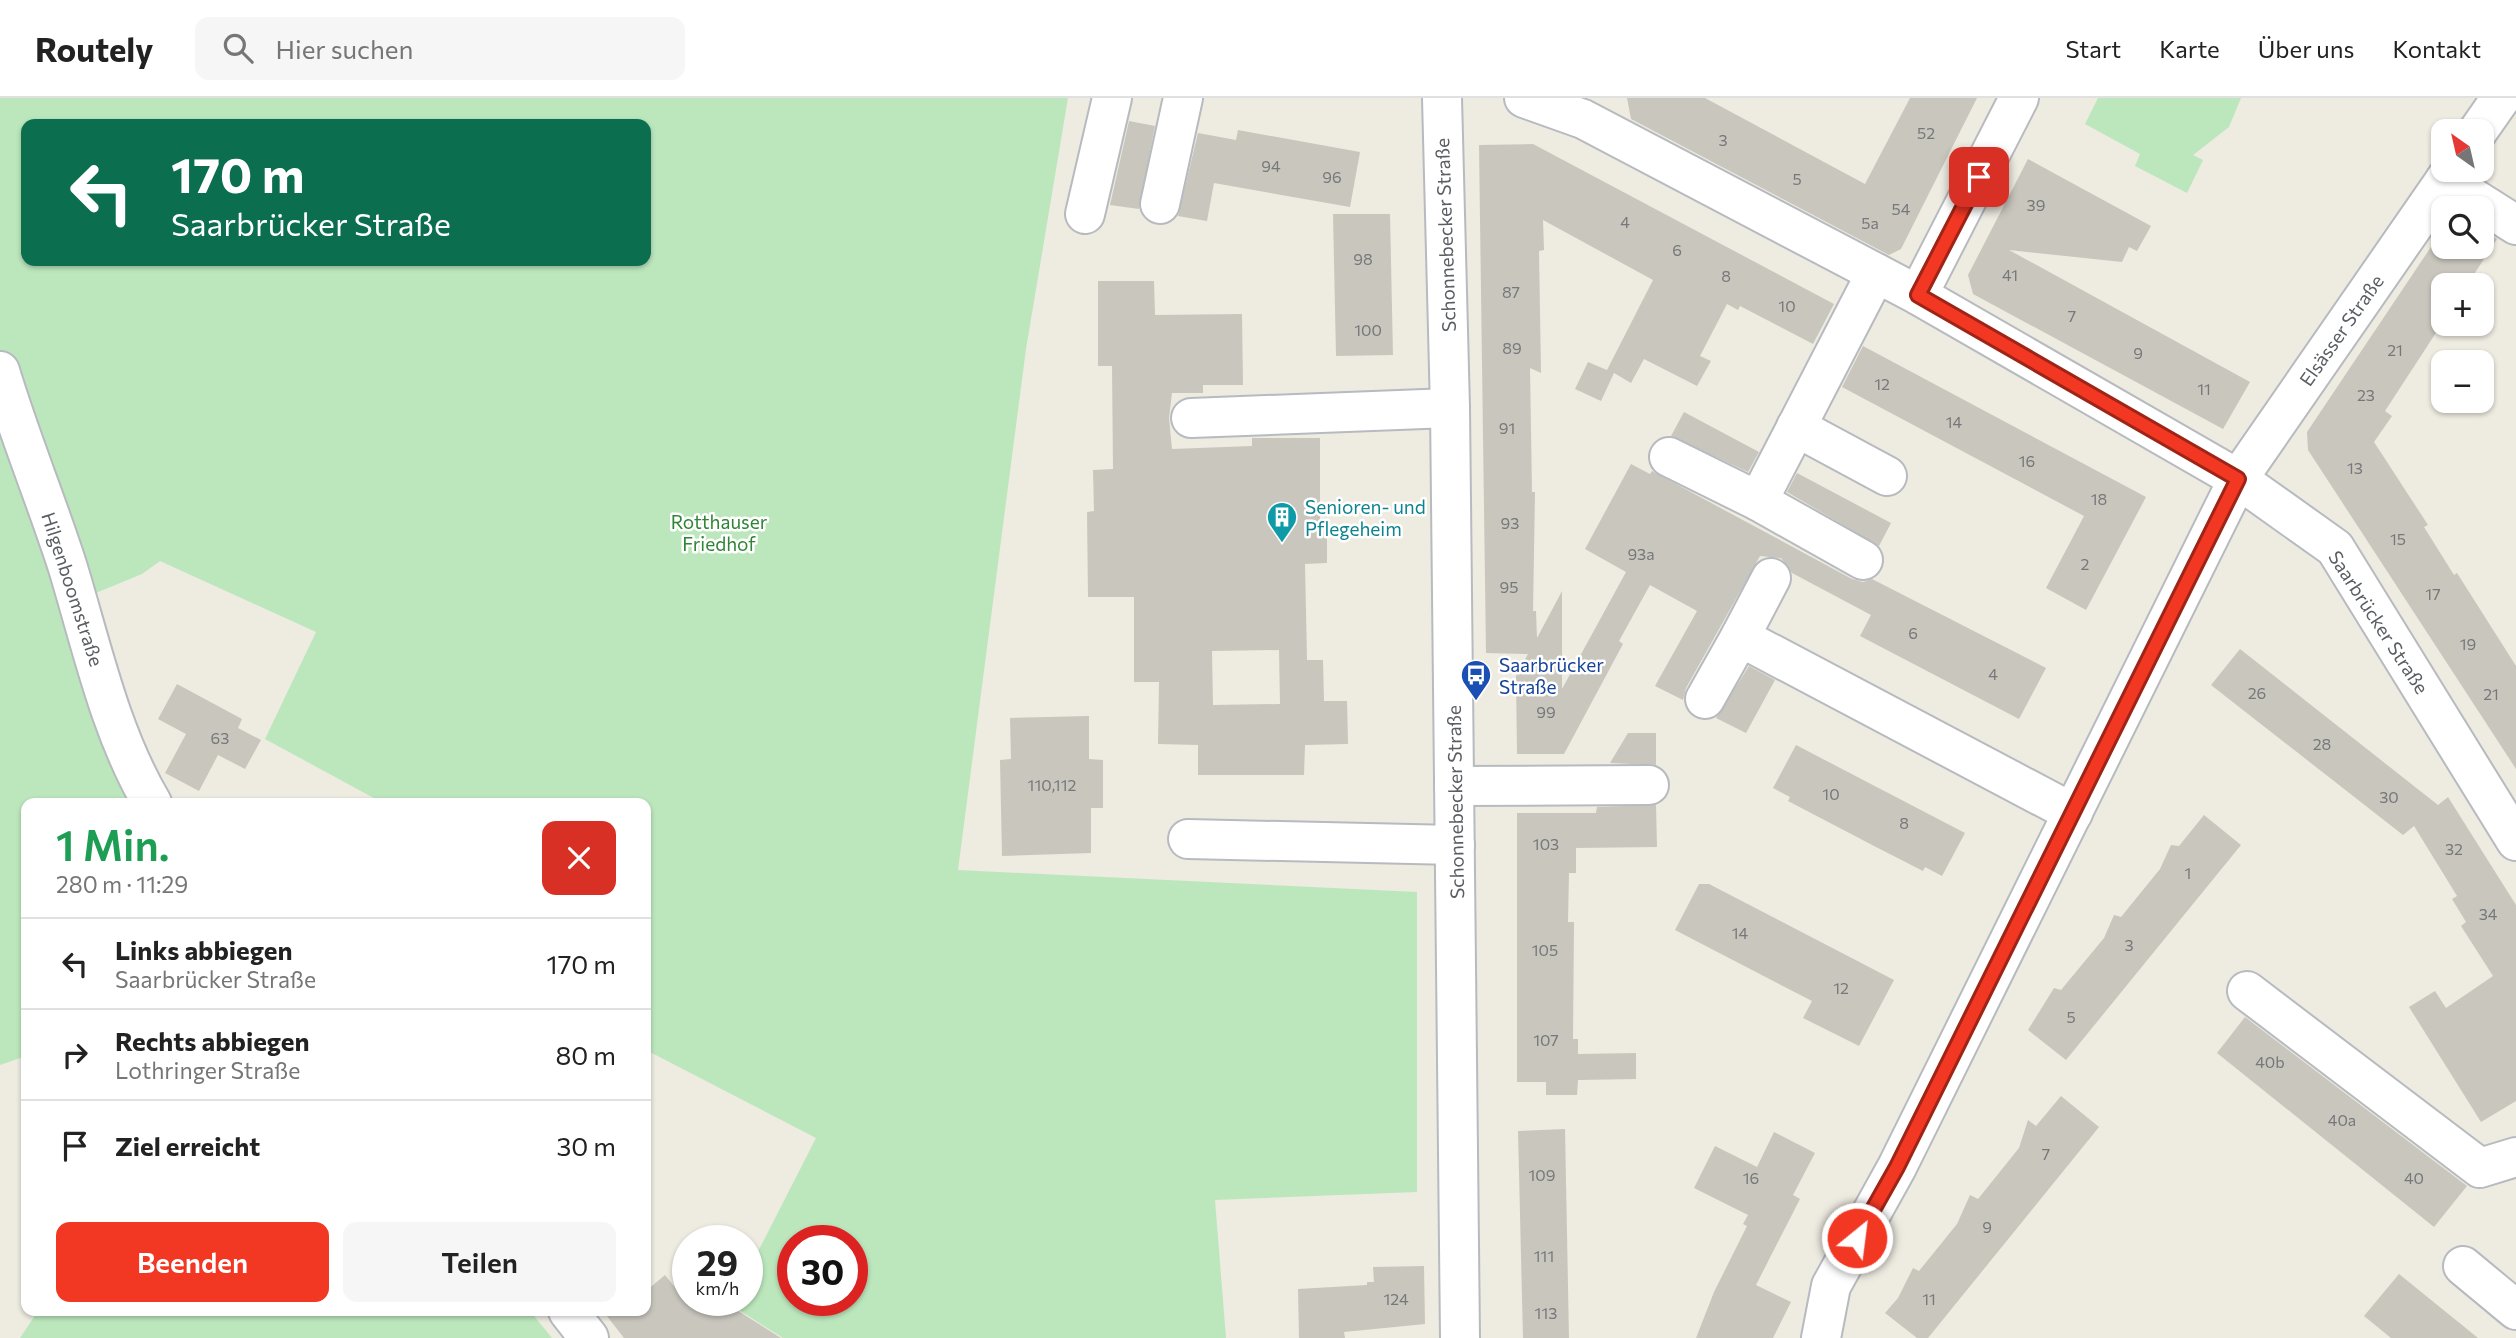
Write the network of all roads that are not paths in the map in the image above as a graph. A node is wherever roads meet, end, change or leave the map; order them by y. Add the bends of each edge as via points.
1 (1112, 98) edge
2 (1183, 98) edge
3 (1442, 98) edge
4 (1524, 98) edge
5 (2019, 98) edge
6 (2501, 98) edge
7 (1588, 108) edge
8 (2486, 119) edge
9 (2443, 182) edge
10 (2460, 182) edge
11 (1160, 204) dead end
12 (2510, 210) edge
13 (1085, 214) dead end
14 (1876, 273) junction
15 (1918, 295) junction
16 (0, 371) edge
17 (1450, 408) junction
18 (1191, 418) dead end
19 (1796, 427) junction
20 (1669, 457) dead end
21 (1888, 476) dead end
22 (2238, 479) junction
23 (1758, 501) junction
24 (1863, 560) dead end
25 (1771, 578) dead end
26 (1740, 637) junction
27 (1705, 699) dead end
28 (1649, 785) dead end
29 (1454, 786) junction
30 (149, 798) edge
31 (2073, 813) junction
32 (1188, 839) dead end
33 (2516, 841) edge
34 (1455, 845) junction
35 (2247, 990) dead end
36 (2516, 1157) edge
37 (2463, 1266) dead end
38 (2516, 1310) edge
39 (572, 1316) edge
40 (589, 1338) edge
41 (1460, 1338) edge
42 (1821, 1338) edge

1 - 13 street
2 - 11 street
3 - 17 street, Schonnebecker Straße
4 - 7 street, Saarbrücker Straße
5 - 15 street
6 - 8 street
7 - 14 street, Saarbrücker Straße
9 - 22 street, Elsässer Straße
10 - 12 street, Elsässer Straße
14 - 15 street, Saarbrücker Straße
14 - 19 street
15 - 22 street, Saarbrücker Straße
16 - 30 street, Hilgenboomstraße via 118,730
17 - 18 street
17 - 29 street, Schonnebecker Straße
19 - 21 street
19 - 23 street
20 - 23 street
22 - 31 street, Elsässer Straße
22 - 33 street, Saarbrücker Straße via 2335,548
23 - 24 street
25 - 26 street
26 - 27 street
26 - 31 street
28 - 29 street
29 - 34 street, Schonnebecker Straße
31 - 42 street, Elsässer Straße via 1897,1167 1831,1286
32 - 34 street
34 - 41 street, Schonnebecker Straße
35 - 36 street via 2480,1168
37 - 38 street
39 - 40 street

